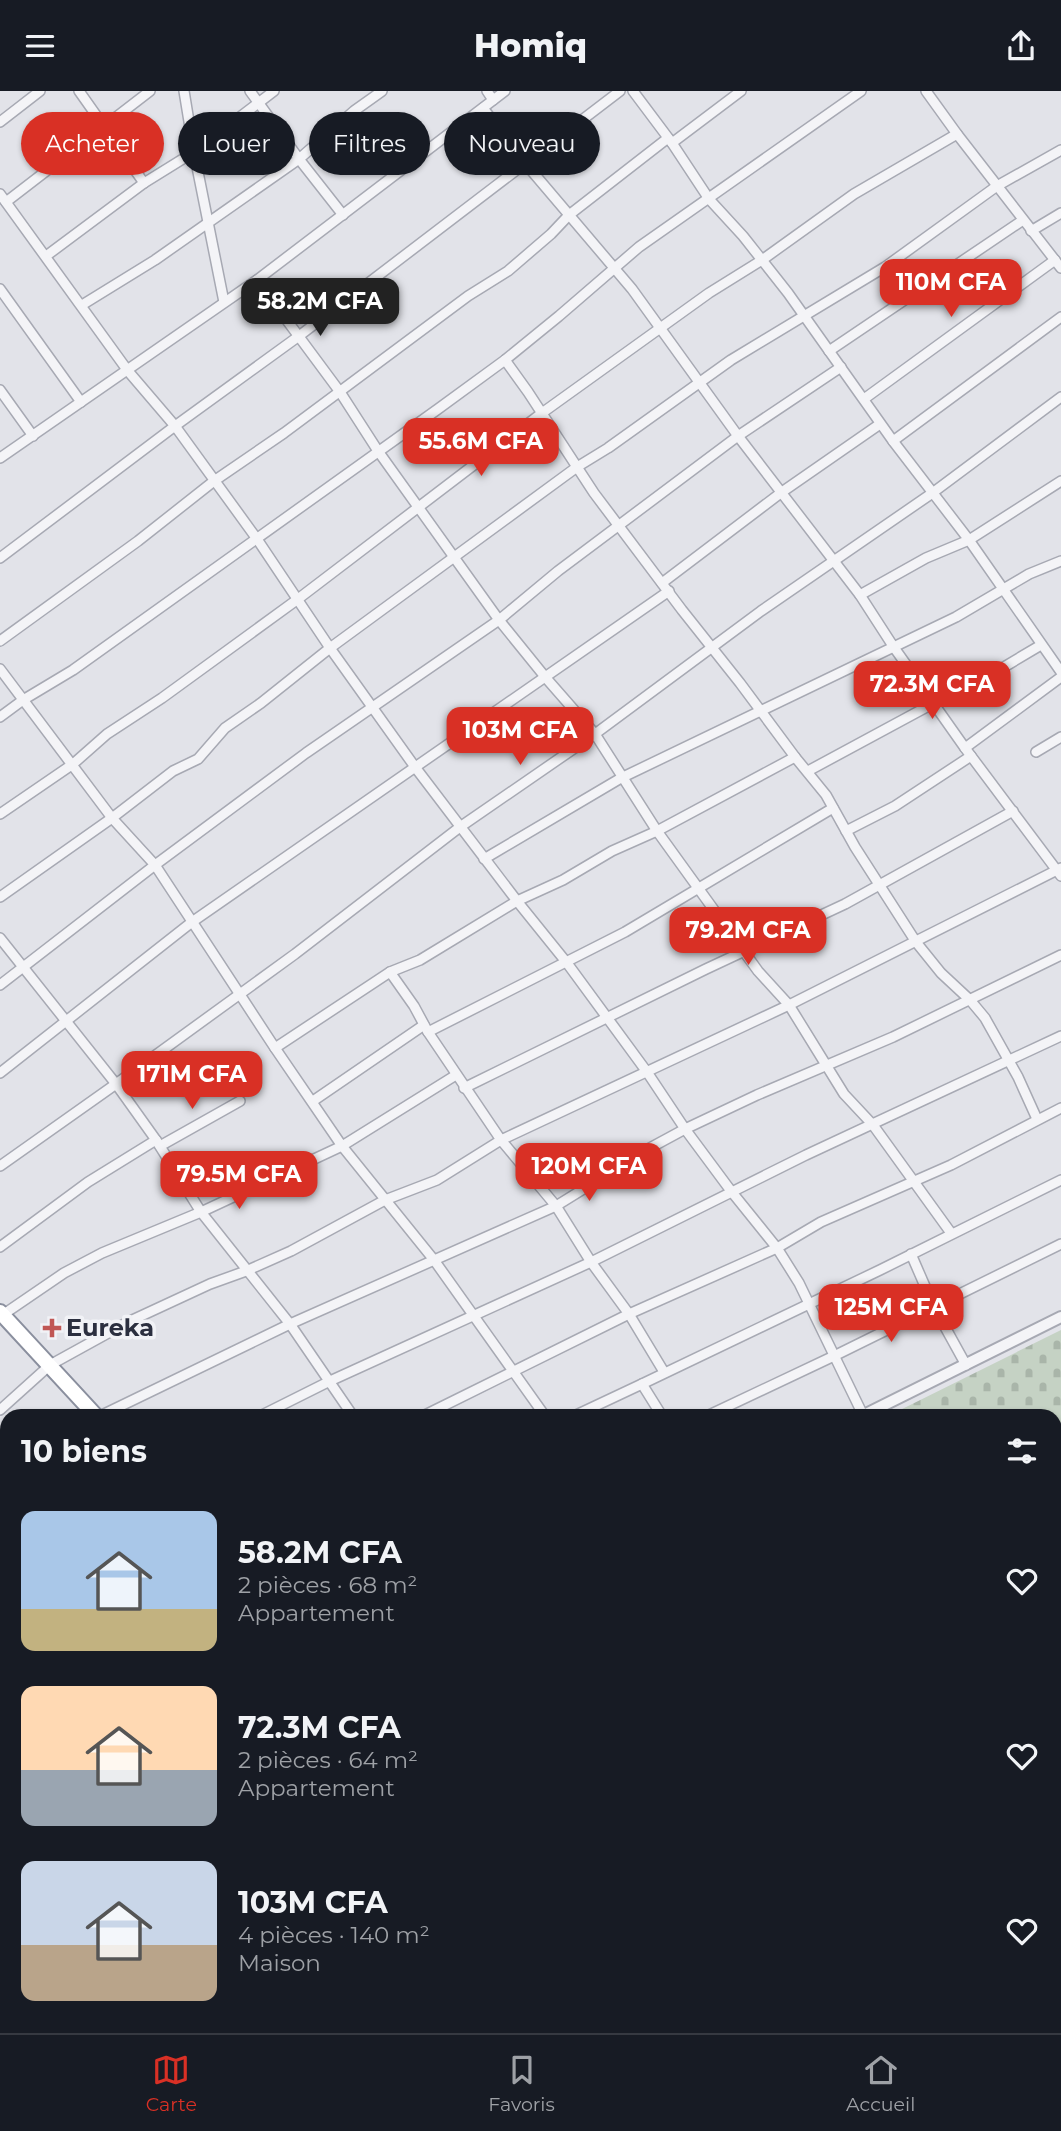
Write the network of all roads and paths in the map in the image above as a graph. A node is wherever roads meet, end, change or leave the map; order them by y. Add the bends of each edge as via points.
1 (40, 91) edge
2 (79, 91) edge
3 (150, 91) edge
4 (184, 91) edge
5 (250, 91) edge
6 (274, 91) edge
7 (382, 91) edge
8 (487, 91) edge
9 (505, 91) edge
10 (620, 91) edge
11 (633, 91) edge
12 (741, 91) edge
13 (860, 91) edge
14 (930, 92) edge
15 (493, 100) junction
16 (259, 103) junction
17 (483, 108) junction
18 (94, 112) edge
19 (122, 112) edge
20 (187, 112) edge
21 (247, 112) edge
22 (486, 112) edge
23 (592, 112) edge
24 (0, 122) edge
25 (957, 134) junction
26 (670, 140) junction
27 (1061, 150) edge
28 (299, 159) junction
29 (178, 162) edge
30 (35, 175) edge
31 (138, 175) edge
32 (198, 175) edge
33 (509, 175) edge
34 (535, 175) edge
35 (144, 183) junction
36 (997, 186) junction
37 (3, 198) edge
38 (709, 199) junction
39 (1061, 213) edge
40 (343, 215) junction
41 (569, 215) junction
42 (1023, 220) junction
43 (207, 223) junction
44 (1031, 231) junction
45 (46, 255) junction
46 (762, 260) junction
47 (1058, 264) edge
48 (614, 269) junction
49 (257, 280) junction
50 (0, 289) edge
51 (224, 302) junction
52 (82, 305) junction
53 (804, 316) junction
54 (1061, 317) edge
55 (660, 328) junction
56 (299, 336) junction
57 (829, 351) junction
58 (505, 360) junction
59 (841, 367) junction
60 (128, 371) junction
61 (700, 382) junction
62 (0, 390) edge
63 (340, 392) junction
64 (1061, 397) edge
65 (864, 399) junction
66 (81, 402) junction
67 (542, 413) junction
68 (880, 424) junction
69 (175, 426) junction
70 (33, 436) junction
71 (738, 436) junction
72 (893, 441) junction
73 (378, 451) junction
74 (0, 458) edge
75 (577, 467) junction
76 (214, 481) junction
77 (1061, 481) edge
78 (782, 492) junction
79 (931, 494) junction
80 (418, 506) junction
81 (619, 525) junction
82 (257, 539) junction
83 (969, 540) junction
84 (455, 557) junction
85 (0, 558) edge
86 (1061, 561) edge
87 (835, 562) junction
88 (662, 583) junction
89 (1003, 589) junction
90 (668, 591) junction
91 (860, 595) junction
92 (298, 599) junction
93 (499, 620) junction
94 (0, 641) edge
95 (1041, 645) junction
96 (893, 646) junction
97 (713, 647) junction
98 (330, 648) junction
99 (0, 669) edge
100 (1061, 675) edge
101 (546, 678) junction
102 (23, 700) junction
103 (934, 702) junction
104 (373, 707) junction
105 (761, 711) junction
106 (0, 717) edge
107 (595, 734) junction
108 (1061, 737) edge
109 (968, 752) junction
110 (1036, 752) dead end
111 (795, 757) junction
112 (73, 764) junction
113 (415, 767) junction
114 (808, 771) junction
115 (621, 778) junction
116 (834, 808) junction
117 (1013, 811) junction
118 (0, 814) edge
119 (112, 818) junction
120 (460, 828) junction
121 (657, 831) junction
122 (846, 831) junction
123 (484, 859) junction
124 (155, 865) junction
125 (1059, 871) edge
126 (878, 885) junction
127 (699, 889) junction
128 (0, 897) edge
129 (517, 901) junction
130 (192, 922) junction
131 (0, 938) edge
132 (916, 941) junction
133 (745, 952) junction
134 (1061, 955) edge
135 (567, 963) junction
136 (24, 968) junction
137 (390, 972) junction
138 (0, 985) edge
139 (239, 993) junction
140 (970, 1000) junction
141 (789, 1005) junction
142 (608, 1018) junction
143 (67, 1020) junction
144 (426, 1028) junction
145 (1061, 1036) edge
146 (275, 1048) junction
147 (1007, 1060) junction
148 (827, 1066) junction
149 (648, 1072) junction
150 (0, 1073) edge
151 (456, 1075) junction
152 (116, 1084) junction
153 (464, 1088) junction
154 (240, 1101) dead end
155 (313, 1101) junction
156 (1061, 1108) edge
157 (1037, 1119) junction
158 (873, 1125) junction
159 (685, 1129) junction
160 (501, 1140) junction
161 (158, 1143) junction
162 (342, 1146) junction
163 (0, 1166) edge
164 (1061, 1180) edge
165 (914, 1181) junction
166 (731, 1191) junction
167 (385, 1200) junction
168 (556, 1206) junction
169 (201, 1212) junction
170 (951, 1233) junction
171 (1061, 1244) edge
172 (0, 1247) edge
173 (777, 1248) junction
174 (911, 1254) junction
175 (434, 1260) junction
176 (592, 1262) junction
177 (246, 1271) junction
178 (809, 1305) junction
179 (934, 1307) junction
180 (1, 1314) edge
181 (629, 1314) junction
182 (472, 1315) junction
183 (1061, 1317) edge
184 (290, 1324) junction
185 (834, 1356) junction
186 (50, 1365) junction
187 (966, 1365) junction
188 (512, 1371) junction
189 (664, 1372) junction
190 (330, 1381) junction
191 (642, 1384) junction
192 (1, 1409) edge
193 (91, 1409) edge
194 (113, 1409) edge
195 (274, 1409) edge
196 (348, 1409) edge
197 (437, 1409) edge
198 (540, 1409) edge
199 (589, 1409) edge
200 (658, 1409) edge
201 (722, 1409) edge
202 (860, 1409) edge
203 (875, 1409) edge

1 - 24 street
2 - 18 street
3 - 19 street
4 - 20 street
5 - 16 street
6 - 16 street
7 - 28 street
8 - 15 street
9 - 15 street
10 - 23 street
11 - 26 street
12 - 26 street
13 - 38 street
14 - 25 street
15 - 17 street
16 - 21 street
16 - 28 street
17 - 22 street
17 - 40 street
25 - 36 street
25 - 46 street via 854,194
26 - 38 street
26 - 41 street
27 - 36 street
28 - 40 street
28 - 43 street
29 - 35 street
30 - 37 street
31 - 35 street
32 - 43 street
33 - 56 street
34 - 41 street
35 - 45 street
36 - 42 street
36 - 53 street via 885,267
37 - 45 street
38 - 46 street
38 - 48 street
39 - 44 street
40 - 49 street
41 - 48 street
41 - 63 street via 508,271
42 - 44 street
42 - 57 street
43 - 51 street
43 - 52 street
44 - 47 street
45 - 52 street
46 - 53 street
46 - 55 street
47 - 65 street
48 - 55 street
48 - 58 street
49 - 51 street
49 - 56 street
50 - 66 street
51 - 60 street
52 - 60 street
53 - 57 street
53 - 61 street
54 - 72 street
55 - 61 street
55 - 67 street
56 - 63 street
56 - 69 street
57 - 59 street
58 - 67 street
58 - 73 street
59 - 65 street
59 - 71 street
60 - 66 street
60 - 69 street
61 - 71 street
61 - 75 street
62 - 70 street
63 - 73 street
63 - 76 street
64 - 79 street
65 - 68 street
66 - 70 street
67 - 75 street
67 - 80 street
68 - 72 street
68 - 78 street
69 - 76 street
69 - 85 street
70 - 74 street
71 - 78 street
71 - 81 street
72 - 79 street
73 - 80 street
73 - 82 street
75 - 81 street
75 - 84 street
76 - 82 street
76 - 94 street
77 - 83 street
78 - 87 street
78 - 88 street
79 - 83 street
79 - 87 street
80 - 84 street
80 - 92 street
81 - 88 street
81 - 93 street
82 - 92 street
82 - 102 street via 73,670
83 - 89 street
83 - 91 street
84 - 93 street
84 - 98 street
86 - 89 street
87 - 91 street
87 - 97 street
88 - 90 street
89 - 95 street
89 - 96 street
90 - 97 street
90 - 101 street
91 - 96 street
92 - 98 street
92 - 112 street via 107,734
93 - 101 street
93 - 104 street
95 - 100 street
95 - 103 street via 968,688
96 - 103 street
96 - 105 street
97 - 105 street
97 - 107 street
98 - 104 street
98 - 119 street via 225,728 198,758 173,771
99 - 102 street
100 - 109 street
101 - 107 street
101 - 113 street
102 - 106 street
102 - 112 street
103 - 109 street
103 - 114 street
104 - 113 street
104 - 124 street
105 - 111 street
105 - 115 street
107 - 115 street
107 - 120 street
108 - 110 street
109 - 117 street
109 - 122 street via 895,806
111 - 114 street
111 - 121 street
112 - 118 street
112 - 119 street
113 - 120 street
113 - 130 street
114 - 116 street
115 - 121 street
115 - 123 street
116 - 122 street
116 - 127 street
117 - 125 street
117 - 126 street
119 - 124 street
119 - 128 street
120 - 123 street
120 - 139 street
121 - 127 street
121 - 129 street
122 - 126 street
123 - 129 street
124 - 130 street
124 - 136 street
125 - 132 street
126 - 132 street
126 - 133 street
127 - 133 street
127 - 135 street
129 - 135 street
129 - 137 street via 420,961
130 - 139 street
130 - 143 street
131 - 136 street
132 - 140 street
132 - 141 street
133 - 141 street
133 - 142 street
134 - 140 street
135 - 142 street
135 - 144 street
136 - 138 street
136 - 143 street
137 - 144 street
137 - 146 street
139 - 146 street
139 - 152 street
140 - 147 street
140 - 148 street
141 - 148 street
141 - 149 street
142 - 149 street
142 - 153 street
143 - 150 street
143 - 152 street
144 - 151 street
144 - 155 street
145 - 147 street
146 - 155 street
147 - 157 street
147 - 158 street
148 - 158 street via 844,1094
148 - 159 street
149 - 159 street
149 - 160 street
151 - 153 street
151 - 162 street
152 - 161 street
152 - 163 street
153 - 160 street
154 - 161 street
155 - 162 street
156 - 157 street
157 - 165 street
158 - 165 street
158 - 166 street
159 - 166 street
159 - 168 street
160 - 167 street via 437,1180
160 - 168 street
161 - 169 street
161 - 172 street via 88,1182
162 - 167 street
162 - 169 street
164 - 170 street
165 - 170 street
165 - 173 street via 821,1222
166 - 173 street
166 - 176 street
167 - 175 street
167 - 177 street
168 - 175 street
168 - 176 street
169 - 177 street
169 - 180 street via 102,1253
170 - 174 street
171 - 179 street
173 - 178 street
173 - 181 street
174 - 178 street
174 - 179 street
175 - 182 street
175 - 184 street
176 - 181 street
176 - 182 street
177 - 184 street
177 - 186 street via 128,1322
178 - 185 street
178 - 189 street
179 - 185 street
179 - 187 street
180 - 186 highway
181 - 188 street
181 - 189 street
182 - 188 street
182 - 190 street
183 - 187 street
184 - 190 street
184 - 194 street
185 - 201 street
185 - 202 street
186 - 192 street
186 - 193 highway
187 - 203 street
188 - 197 street
188 - 198 street
189 - 191 street
190 - 195 street
190 - 196 street
191 - 199 street
191 - 200 street

